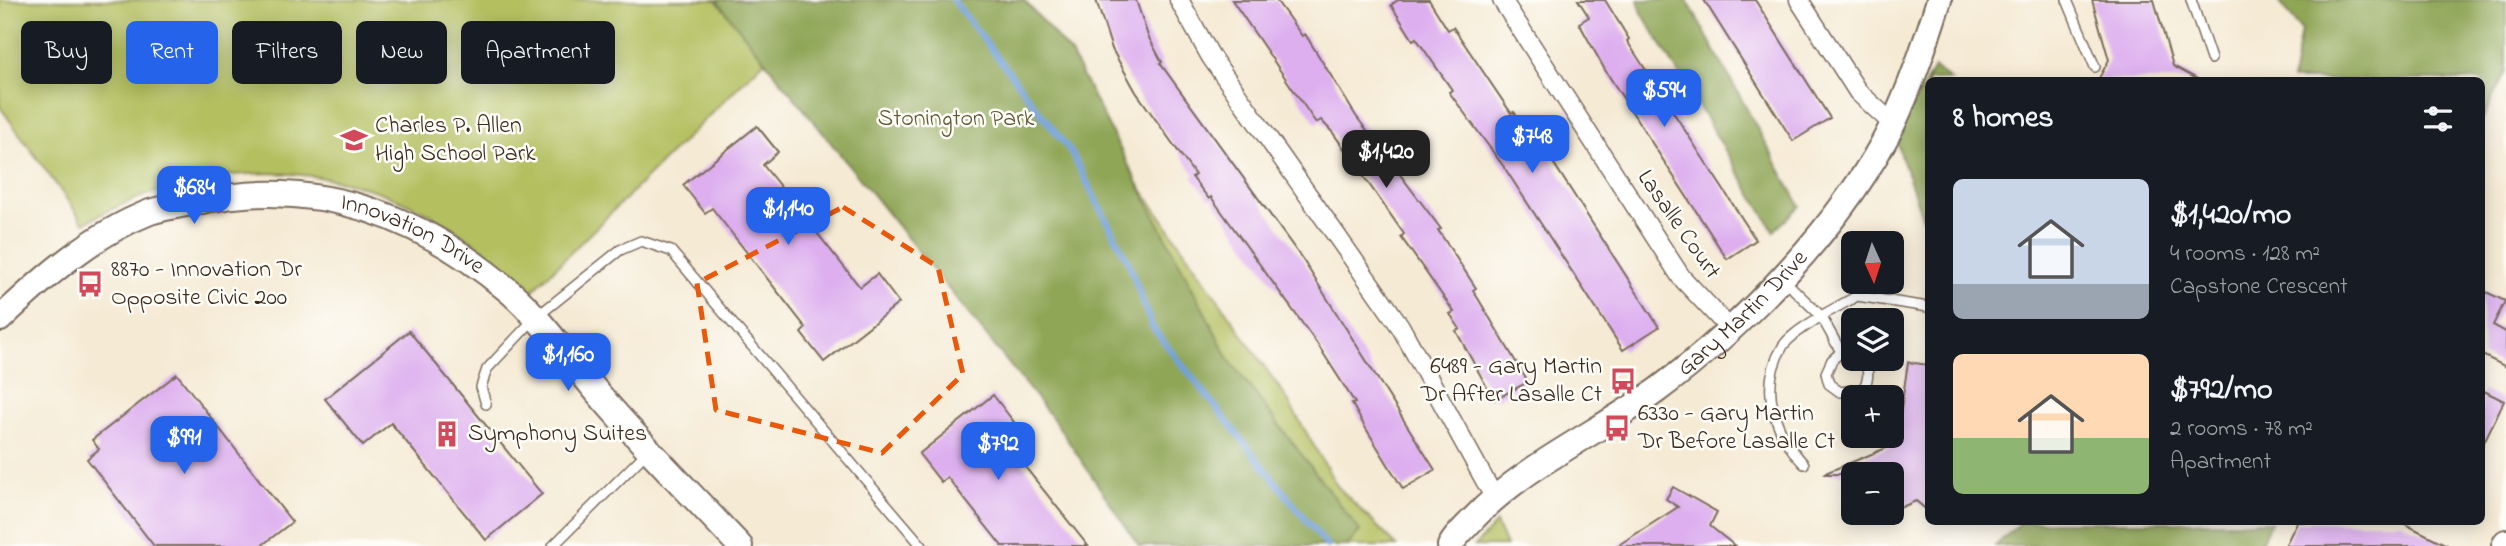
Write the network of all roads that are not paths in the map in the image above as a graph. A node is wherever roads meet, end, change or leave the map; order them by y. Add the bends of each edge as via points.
1 (1179, 0) edge
2 (1502, 0) edge
3 (1799, 0) edge
4 (1939, 0) edge
5 (2067, 0) edge
6 (2191, 0) edge
7 (2211, 59) dead end
8 (2095, 67) dead end
9 (1892, 124) junction
10 (1780, 277) junction
11 (1925, 307) edge
12 (1821, 316) junction
13 (0, 318) edge
14 (534, 319) junction
15 (1731, 330) junction
16 (1841, 352) joint
17 (1868, 371) edge
18 (486, 404) dead end
19 (650, 450) junction
20 (1804, 464) dead end
21 (1494, 498) junction
22 (553, 546) edge
23 (740, 546) edge
24 (922, 546) edge
25 (1450, 546) edge

1 - 21 street via 1211,57 1400,326
2 - 15 street, Lasalle Court via 1681,277
3 - 9 street via 1858,92
4 - 9 street, Gary Martin Drive
5 - 8 lane
6 - 7 lane
9 - 10 street, Gary Martin Drive via 1860,178
10 - 12 lane
10 - 15 street, Gary Martin Drive
11 - 12 lane via 1857,296
12 - 16 lane
12 - 20 lane via 1784,344 1773,370 1772,412 1780,435
13 - 14 street, Innovation Drive via 37,283 97,240 151,212 224,196 291,193 354,203 409,223 511,292
14 - 18 lane via 487,369 481,387
14 - 19 street, Innovation Drive
14 - 24 lane via 620,250 641,241 671,251
15 - 21 street, Gary Martin Drive via 1655,391
16 - 17 lane via 1826,373 1829,384 1840,392 1863,389
19 - 22 lane
19 - 23 street, Innovation Drive
21 - 25 street, Gary Martin Drive

